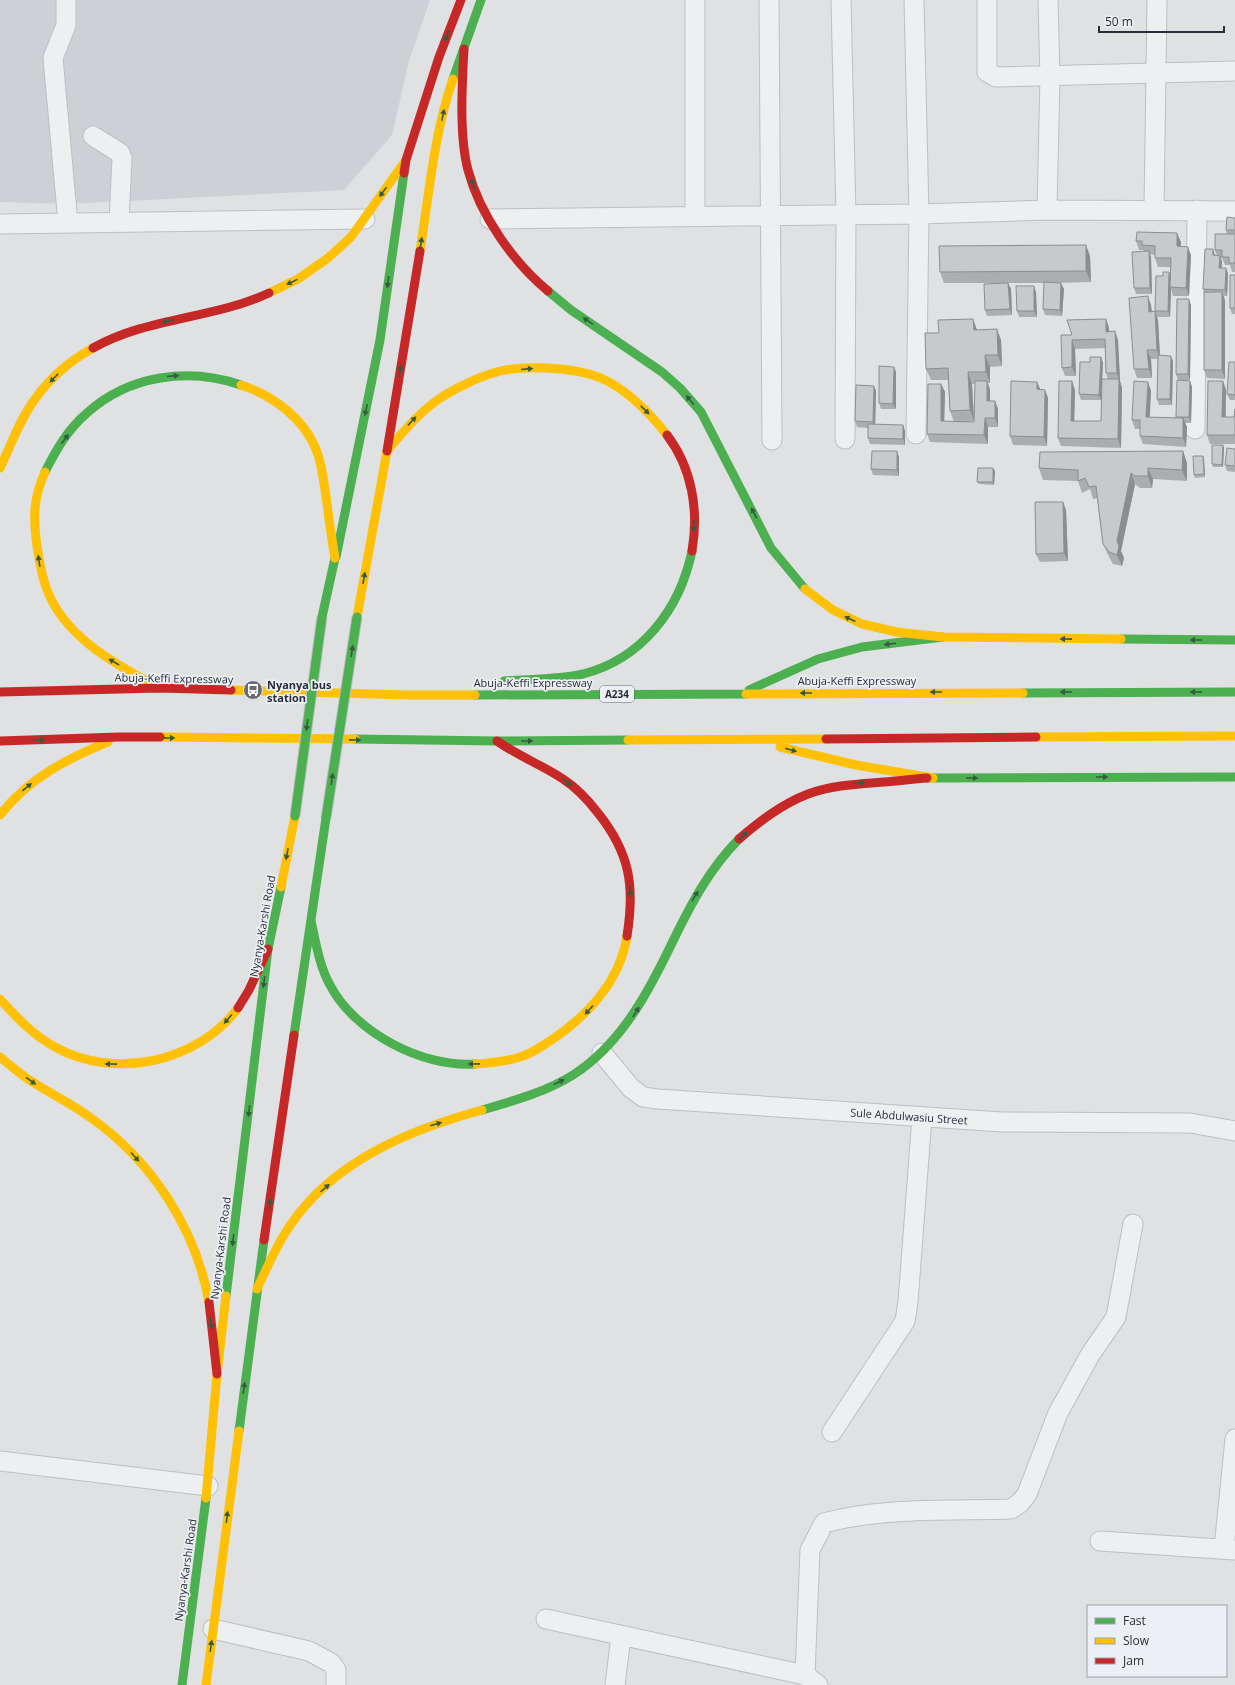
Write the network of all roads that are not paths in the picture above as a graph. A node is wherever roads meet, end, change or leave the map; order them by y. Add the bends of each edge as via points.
1 (66, 0) edge
2 (461, 0) edge
3 (481, 0) edge
4 (695, 0) edge
5 (768, 0) edge
6 (841, 0) edge
7 (914, 0) edge
8 (987, 0) edge
9 (1048, 0) edge
10 (1157, 0) edge
11 (464, 48) junction
12 (1235, 72) edge
13 (1156, 74) junction
14 (1050, 77) junction
15 (93, 136) dead end
16 (406, 160) junction
17 (1047, 210) junction
18 (1154, 210) junction
19 (1197, 210) junction
20 (1235, 211) edge
21 (846, 214) junction
22 (919, 214) junction
23 (770, 216) junction
24 (695, 217) junction
25 (365, 219) junction
26 (490, 220) junction
27 (119, 222) junction
28 (0, 224) edge
29 (68, 224) junction
30 (1195, 429) dead end
31 (916, 434) dead end
32 (845, 439) dead end
33 (772, 440) dead end
34 (387, 451) junction
35 (0, 468) edge
36 (336, 558) junction
37 (943, 638) junction
38 (1235, 640) edge
39 (494, 682) dead end
40 (463, 685) dead end
41 (160, 688) junction
42 (0, 692) edge
43 (1235, 692) edge
44 (740, 693) junction
45 (409, 695) junction
46 (1235, 736) edge
47 (119, 737) junction
48 (754, 739) junction
49 (0, 741) edge
50 (497, 741) junction
51 (1235, 777) edge
52 (933, 778) junction
53 (0, 815) edge
54 (311, 921) junction
55 (268, 949) junction
56 (0, 999) edge
57 (602, 1053) junction
58 (0, 1057) edge
59 (922, 1117) junction
60 (1235, 1131) edge
61 (1133, 1224) dead end
62 (257, 1289) junction
63 (218, 1374) junction
64 (832, 1432) dead end
65 (1235, 1439) edge
66 (0, 1461) edge
67 (208, 1486) junction
68 (1100, 1541) dead end
69 (1230, 1549) edge
70 (546, 1619) dead end
71 (213, 1629) junction
72 (621, 1636) junction
73 (812, 1680) edge
74 (182, 1685) edge
75 (206, 1685) edge
76 (336, 1685) edge
77 (615, 1685) edge

1 - 29 street via 66,25 53,58
2 -> 16 main road
3 - 11 main road
4 - 24 street
5 - 23 street
6 - 21 street
7 - 22 street
8 - 14 street via 987,72 996,77
9 - 14 street
10 - 13 street
26 -> 11 main road via 468,170 462,88
34 -> 11 main road via 439,134 448,94
12 - 13 street
13 - 14 street
13 - 18 street
14 - 17 street
15 - 27 street via 120,153 122,158
16 -> 25 main road
16 -> 36 main road, Nyanya-Karshi Road via 380,340
17 - 18 street
17 - 22 street
18 - 19 street
19 - 20 street
19 - 30 street
21 - 22 street
21 - 23 street
21 - 32 street
22 - 31 street
23 - 24 street
23 - 33 street
24 - 26 street
25 - 27 street
25 -> 35 main road via 328,258 298,279 267,294 233,306 136,329 105,341 78,356 55,376 35,399
37 -> 26 main road via 862,624 833,610 803,587 771,548 701,412 691,400 662,372 571,310 542,286 503,243
27 - 29 street
28 - 29 street
34 -> 39 main road via 417,416 456,388 498,372 547,368 576,371 602,379 629,395 668,435 683,462 690,486 694,542 682,588 657,627 628,653 591,671 565,677
54 -> 34 main road, bridge via 357,617
41 -> 36 main road via 107,658 63,618 48,594 39,565 34,526 38,487 55,451 82,416 124,388 153,378 184,376 217,378 243,385 281,404 293,414 309,435 319,456
36 -> 55 main road, Nyanya-Karshi Road, bridge via 322,616 295,816
38 -> 37 main road
37 -> 44 main road via 862,647 818,659
40 - 45 main road
41 - 42 main road, Abuja-Keffi Expressway / A234
41 - 45 main road, Abuja-Keffi Expressway / A234
43 -> 44 main road, Abuja-Keffi Expressway / A234
44 - 45 main road, Abuja-Keffi Expressway / A234
46 - 48 main road
49 -> 47 main road
47 -> 50 main road
53 -> 47 main road via 22,790 58,764
50 -> 48 main road
48 -> 52 main road via 883,771
50 -> 54 main road via 575,787 610,829 624,855 630,883 627,942 617,970 587,1013 565,1031 520,1057 489,1063 454,1064 424,1058 390,1043 352,1013 335,994 321,967
52 -> 51 main road
57 -> 52 main road via 626,1028 652,986 692,901 716,864 743,835 771,814 808,794 849,784
62 -> 54 main road
55 -> 56 main road via 243,1002 222,1026 197,1044 155,1060 132,1064 104,1064 83,1060 61,1051 33,1033
55 -> 63 main road, Nyanya-Karshi Road
57 - 59 street, Sule Abdulwasiu Street via 631,1088 643,1097
62 -> 57 main road via 294,1219 311,1200 362,1157 392,1140 432,1125 537,1092 572,1075
58 -> 63 main road via 34,1083 97,1122 125,1146 165,1192 182,1222 196,1256 208,1299
59 - 60 street, Sule Abdulwasiu Street via 1002,1122 1190,1123
59 - 64 street via 905,1321
61 - 73 street via 1116,1317 1090,1355 1058,1413 1027,1494 1020,1503 1011,1509 879,1513 824,1523 810,1550
71 -> 62 main road
63 - 67 main road, Nyanya-Karshi Road
65 - 69 street
66 - 67 street
67 - 74 main road, Nyanya-Karshi Road
68 - 69 street
70 - 72 street
75 -> 71 main road
71 - 76 street via 309,1651 331,1663 336,1670
72 - 73 street via 731,1658
72 - 77 street

